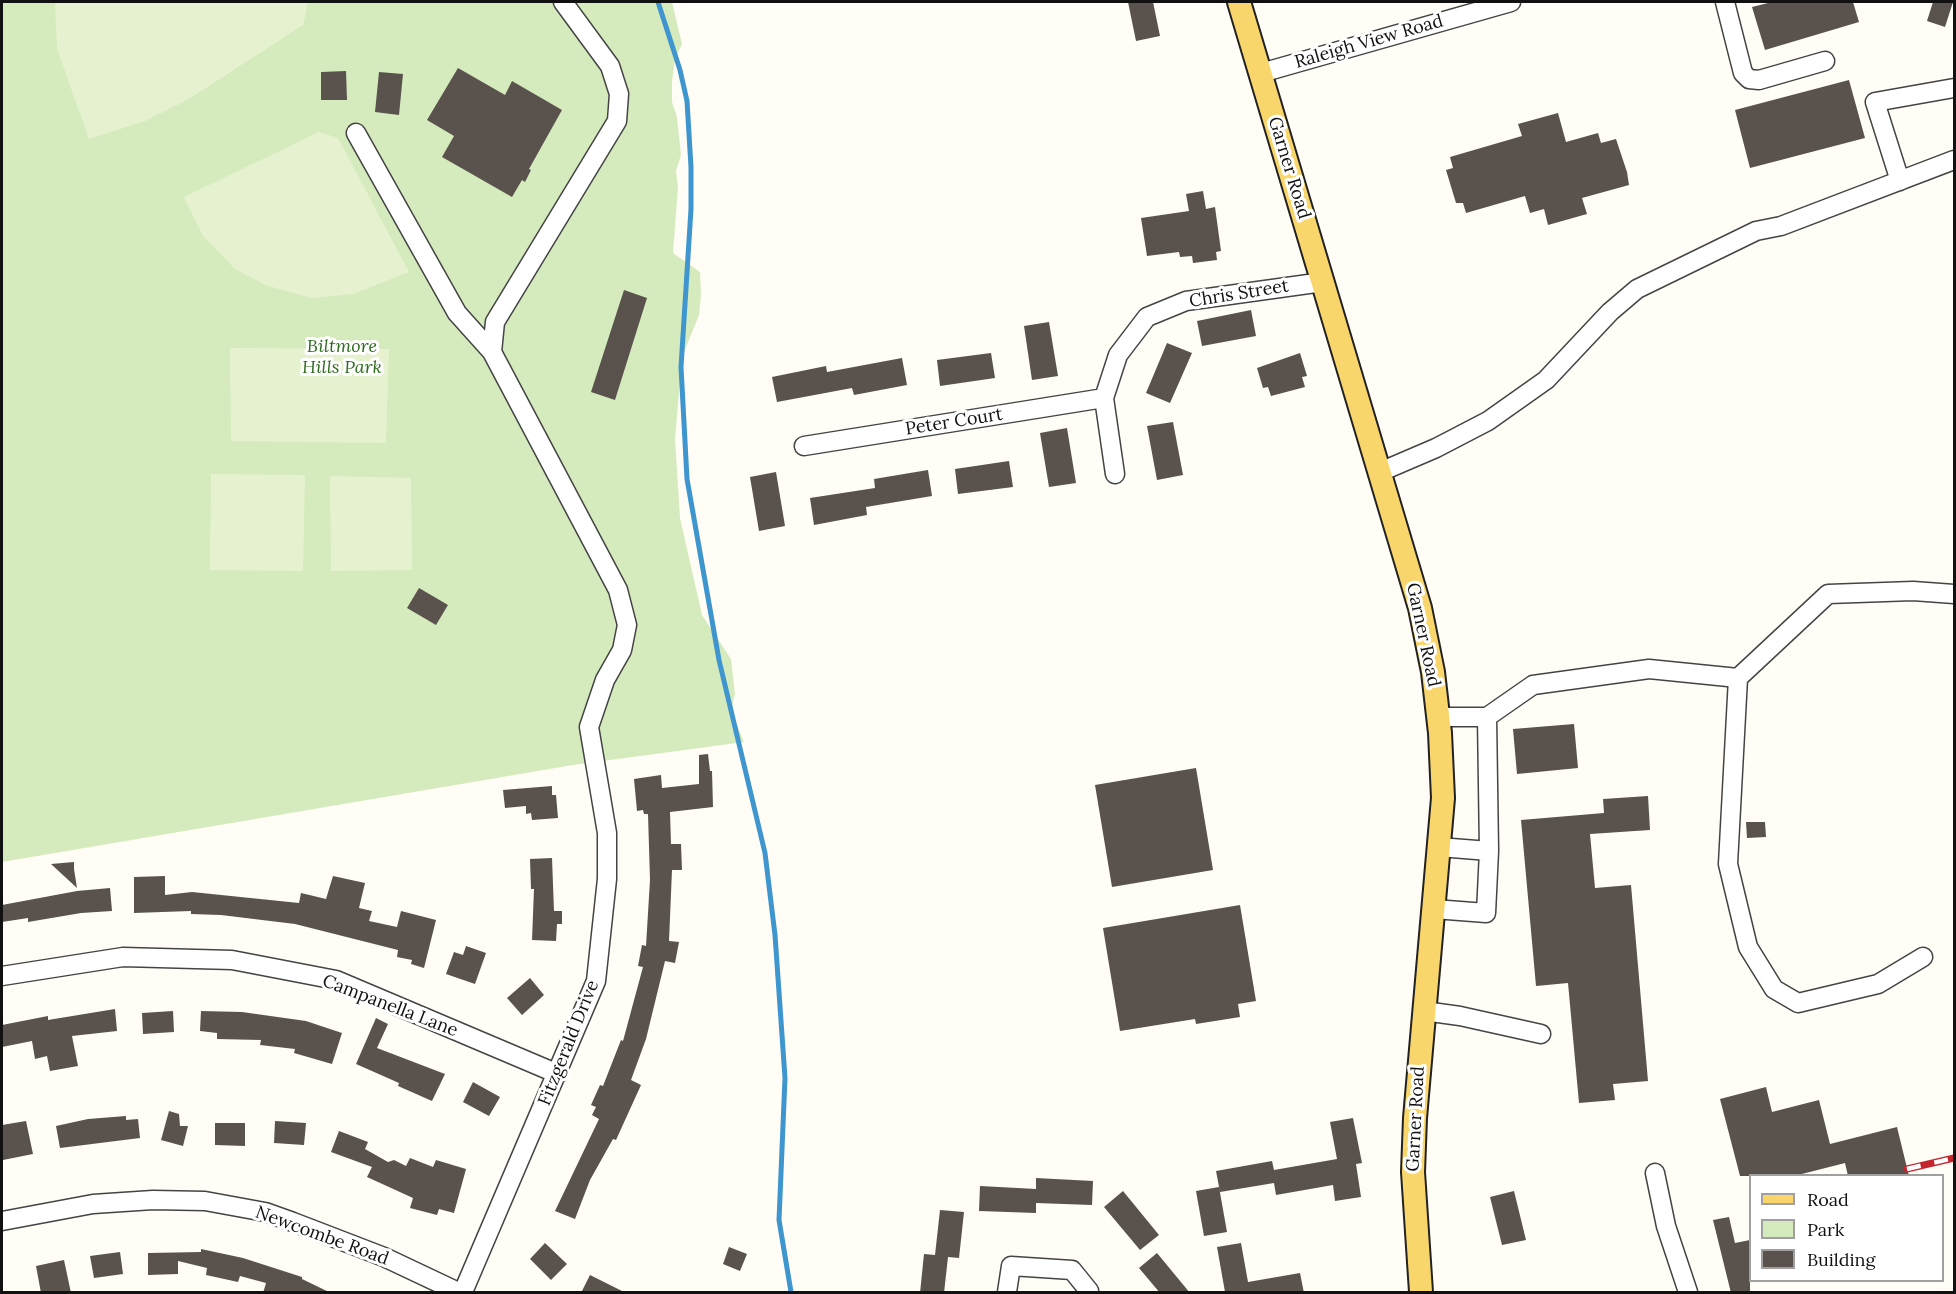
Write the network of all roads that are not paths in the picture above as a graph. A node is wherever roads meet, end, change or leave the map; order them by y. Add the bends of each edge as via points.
1 (562, 2) edge
2 (1239, 2) edge
3 (1511, 2) edge
4 (1725, 2) edge
5 (1825, 61) dead end
6 (1261, 73) junction
7 (1954, 88) edge
8 (356, 133) dead end
9 (1954, 160) edge
10 (1900, 181) junction
11 (1323, 282) junction
12 (492, 352) junction
13 (1104, 398) junction
14 (804, 446) dead end
15 (1380, 472) junction
16 (1115, 474) dead end
17 (1954, 594) edge
18 (1738, 678) junction
19 (1438, 717) junction
20 (1487, 717) junction
21 (1439, 847) junction
22 (1489, 851) junction
23 (1434, 909) junction
24 (1923, 957) dead end
25 (2, 976) edge
26 (1424, 1011) junction
27 (1540, 1035) dead end
28 (558, 1074) junction
29 (1655, 1173) dead end
30 (2, 1221) edge
31 (458, 1293) edge
32 (463, 1293) edge
33 (1007, 1293) edge
34 (1088, 1293) edge
35 (1421, 1293) edge
36 (1688, 1293) edge

1 - 12 street via 610,66 619,94 617,121 495,322
2 - 6 main road, Garner Road
3 - 6 street, Raleigh View Road
4 - 5 street via 1743,72 1749,79 1759,80
6 - 11 main road, Garner Road
7 - 10 street via 1875,102
8 - 12 street, Fitzgerald Drive via 457,313
9 - 10 street
10 - 15 street via 1781,226 1755,231 1637,289 1546,380 1488,421
11 - 13 street, Chris Street via 1186,301 1147,317 1118,355
11 - 15 main road, Garner Road
12 - 28 street, Fitzgerald Drive via 618,590 627,625 622,650 605,680 589,727 607,833 603,933 596,981
13 - 14 street, Peter Court
13 - 16 street, Chris Street
15 - 19 main road, Garner Road via 1420,608
17 - 18 street via 1828,594
18 - 20 street via 1649,669 1533,685
18 - 24 street via 1728,864 1748,948 1774,989 1798,1003 1878,984
19 - 20 street
19 - 21 main road, Garner Road via 1443,798
20 - 22 street
21 - 22 street
21 - 23 main road, Garner Road
22 - 23 street via 1486,913
23 - 26 main road, Garner Road
25 - 28 street, Campanella Lane via 123,957 232,960 336,980
26 - 27 street
26 - 35 main road, Garner Road via 1413,1172
28 - 32 street, Fitzgerald Drive
29 - 36 street via 1666,1226
30 - 31 street, Newcombe Road via 93,1204 205,1201 265,1212 293,1222 384,1257
33 - 34 street via 1011,1266 1072,1270

